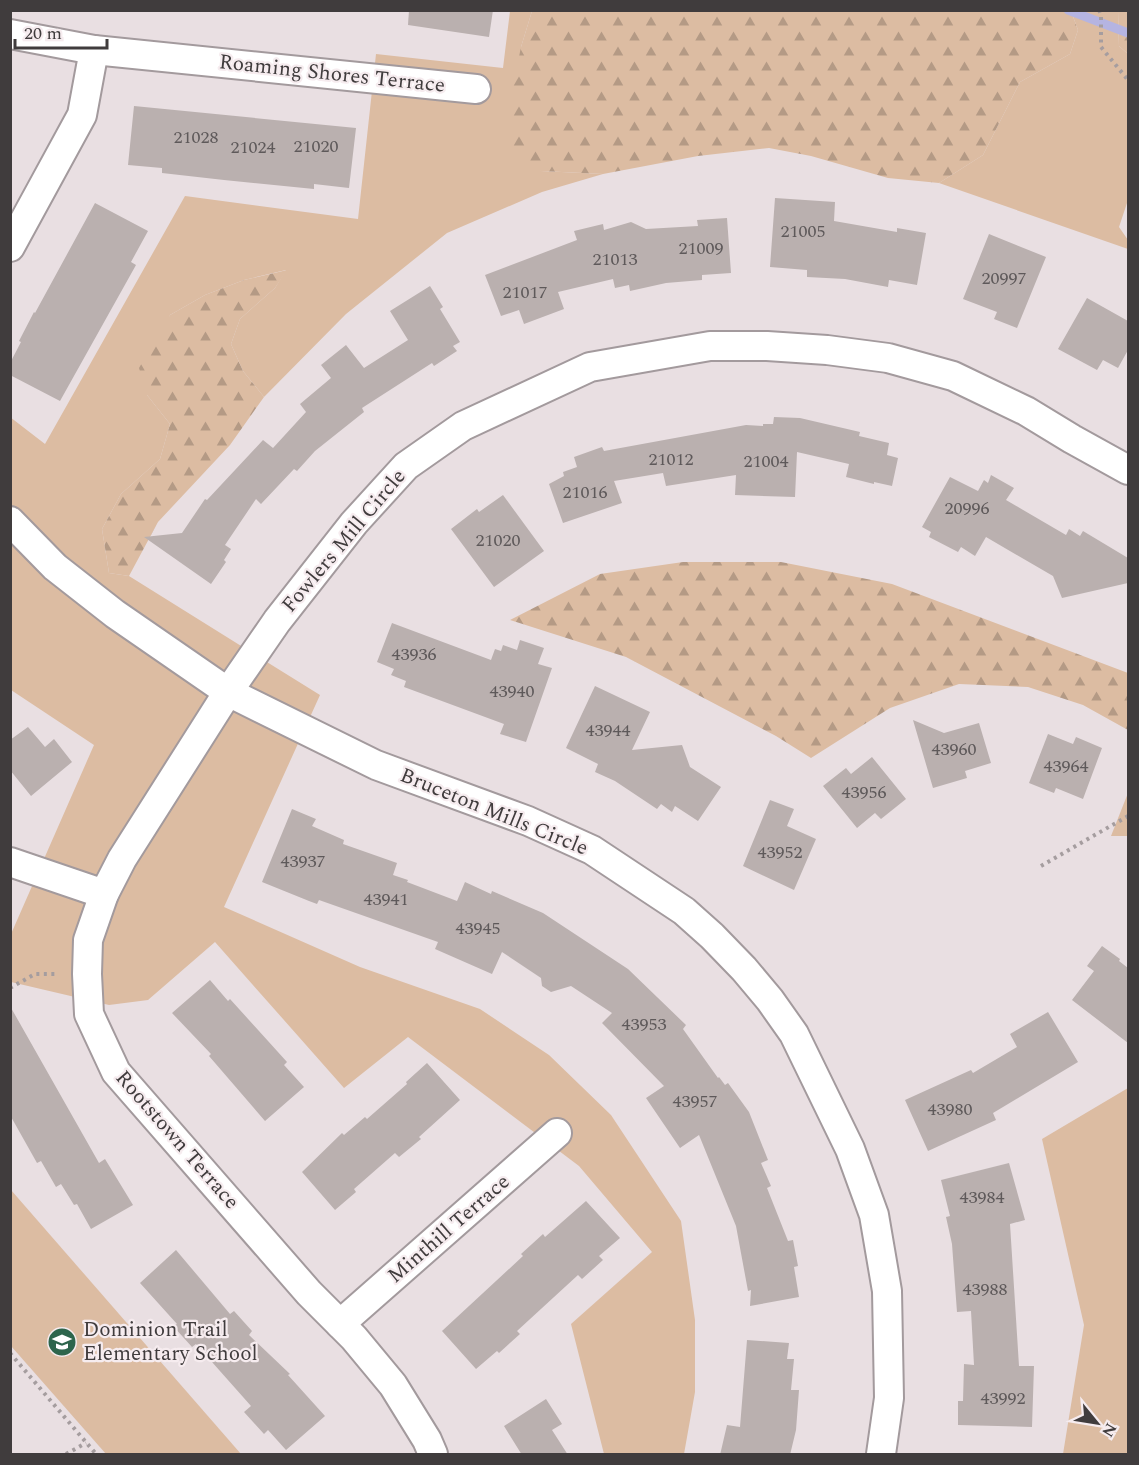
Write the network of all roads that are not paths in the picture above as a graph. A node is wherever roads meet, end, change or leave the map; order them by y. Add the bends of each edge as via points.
1 (10, 34) edge
2 (94, 50) junction
3 (476, 89) dead end
4 (10, 248) edge
5 (1128, 470) edge
6 (10, 521) edge
7 (228, 693) junction
8 (10, 862) edge
9 (104, 894) junction
10 (557, 1133) dead end
11 (340, 1324) junction
12 (433, 1455) edge
13 (881, 1455) edge

1 - 2 street, Roaming Shores Terrace
2 - 3 street, Roaming Shores Terrace
2 - 4 street via 82,115
5 - 7 street, Fowlers Mill Circle via 1026,411 953,376 888,358 827,350 710,346 590,367 463,426 406,466 354,523 277,621
6 - 7 street, Bruceton Mills Circle via 55,567
7 - 9 street, Rootstown Terrace via 122,859
7 - 13 street, Bruceton Mills Circle via 376,765 528,821 592,850 684,911 744,969 794,1034 850,1149 874,1215 887,1291 889,1398
8 - 9 street
9 - 11 street, Rootstown Terrace via 88,940 89,1014 116,1072
10 - 11 street, Minthill Terrace
11 - 12 street, Rootstown Terrace via 393,1385

